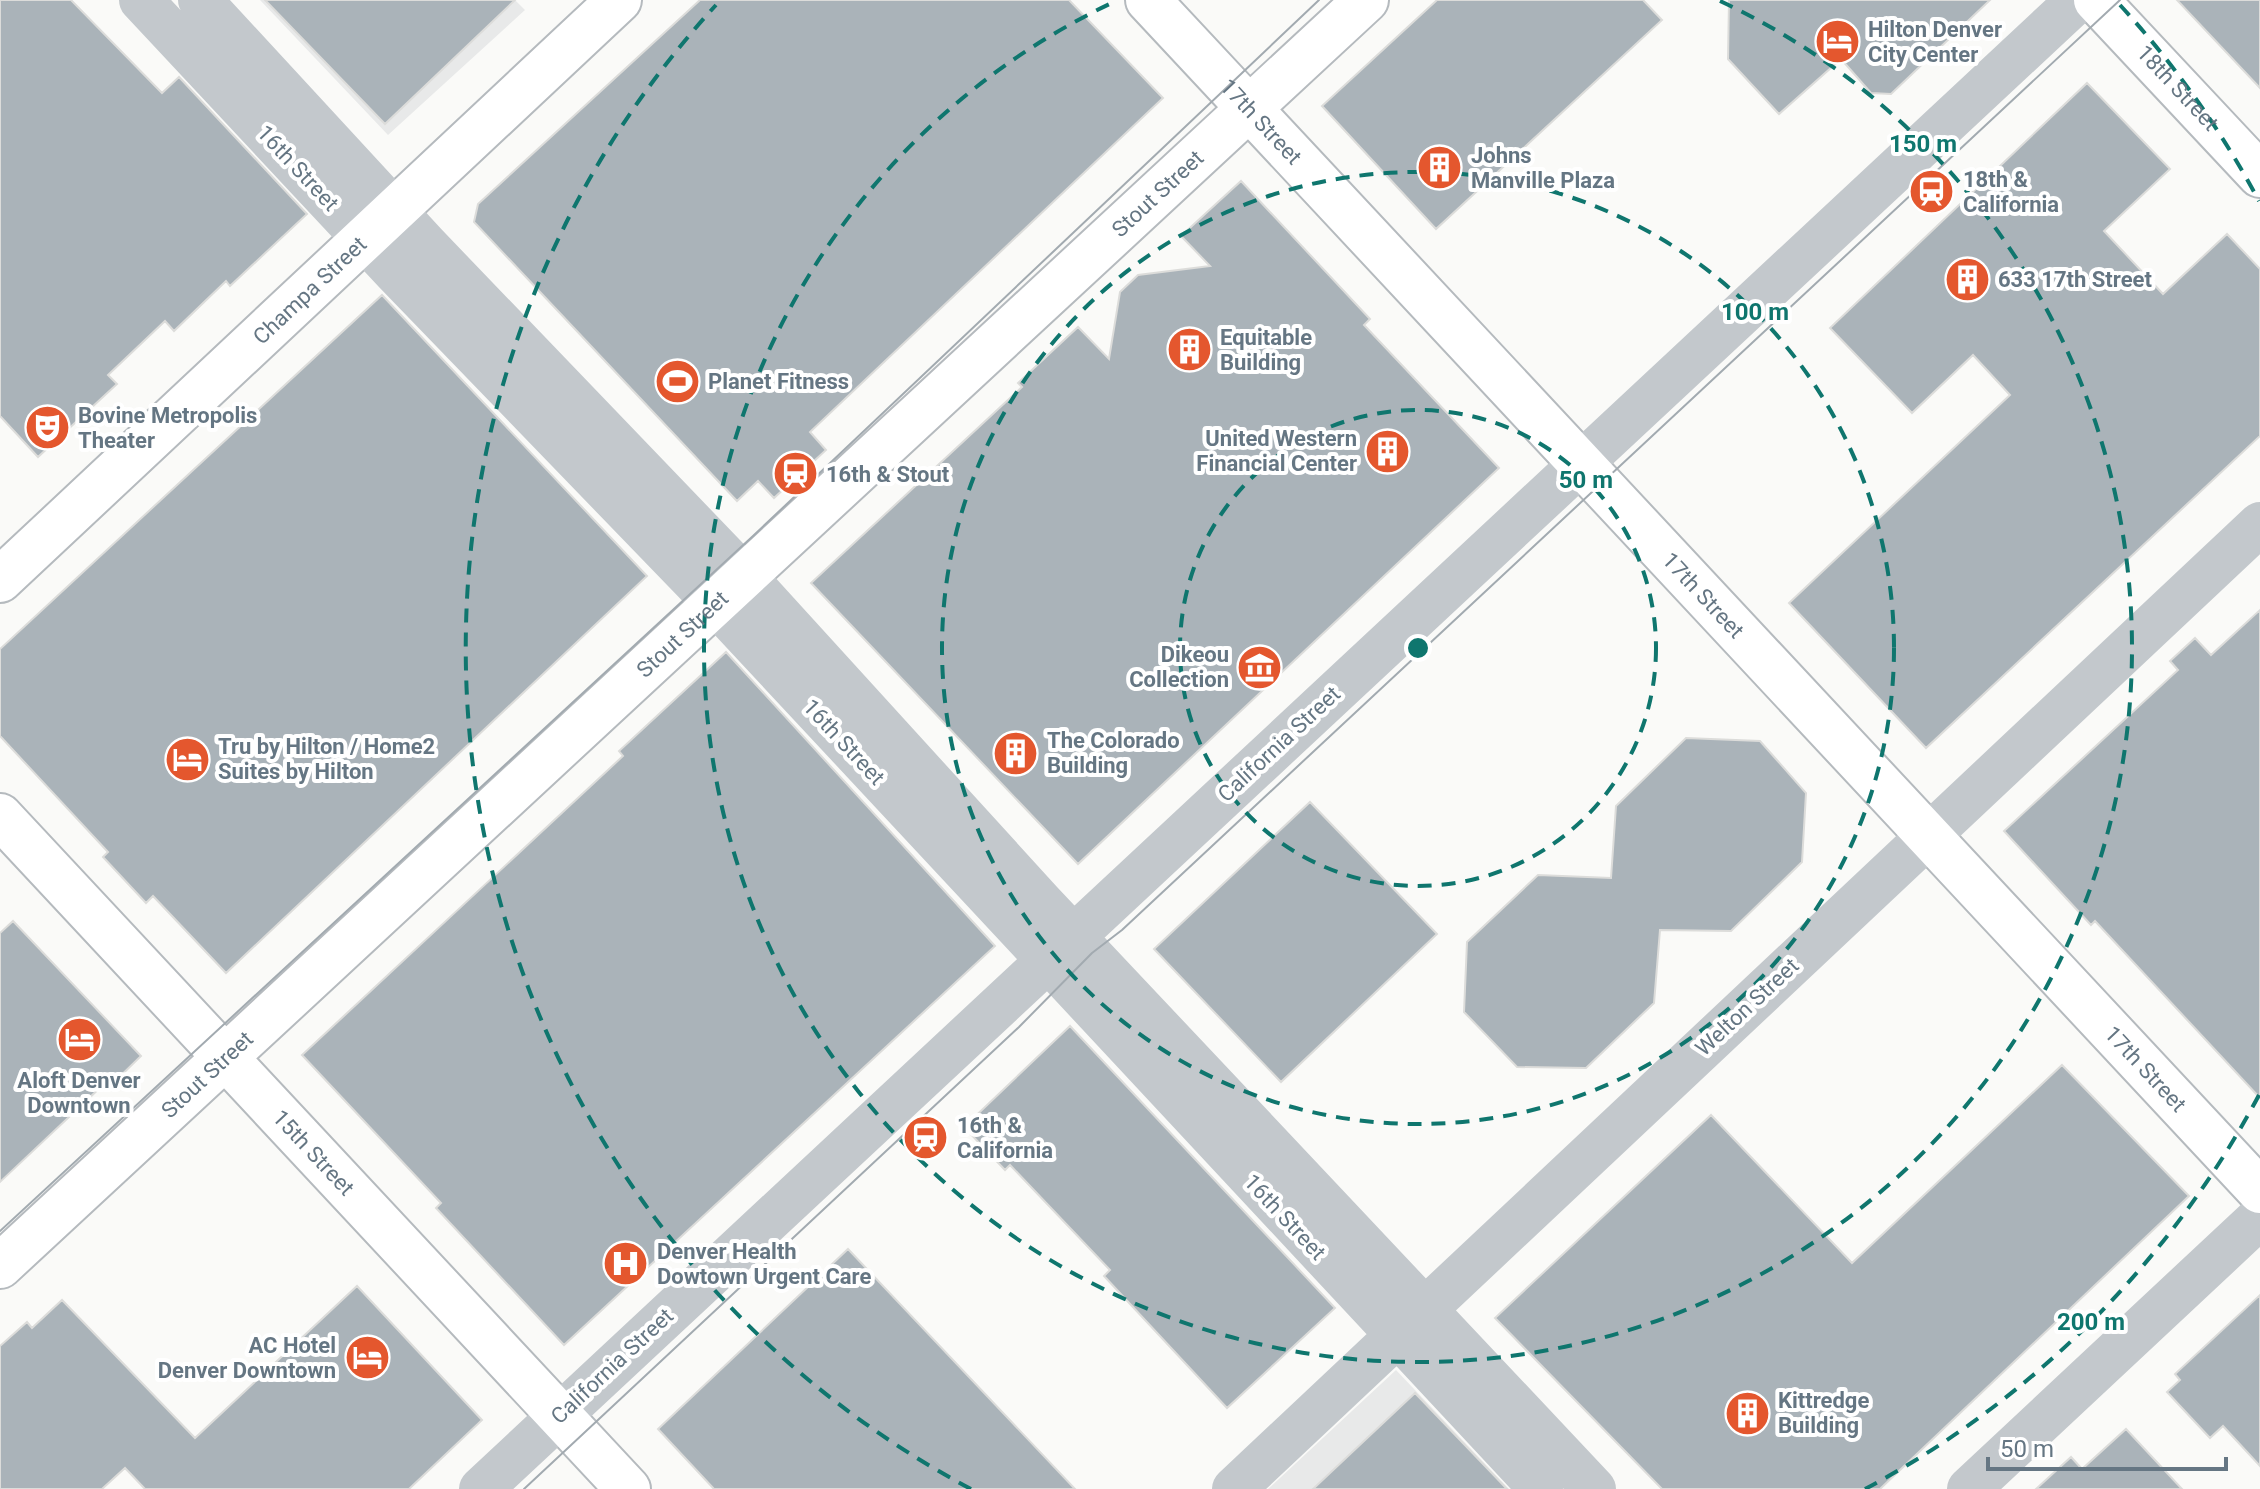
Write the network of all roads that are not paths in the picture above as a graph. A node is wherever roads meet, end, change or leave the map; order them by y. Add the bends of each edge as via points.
1 (141, 0) edge
2 (200, 0) edge
3 (619, 0) edge
4 (1148, 0) edge
5 (1366, 0) edge
6 (2078, 0) edge
7 (2096, 0) edge
8 (1248, 109) junction
9 (2260, 175) edge
10 (380, 224) junction
11 (1580, 464) junction
12 (2260, 524) edge
13 (0, 580) edge
14 (729, 589) junction
15 (0, 816) edge
16 (1929, 836) junction
17 (1060, 948) junction
18 (225, 1057) junction
19 (2260, 1191) edge
20 (2260, 1217) edge
21 (0, 1266) edge
22 (1412, 1323) junction
23 (559, 1416) junction
24 (481, 1489) edge
25 (628, 1489) edge
26 (1234, 1489) edge
27 (1541, 1489) edge
28 (1594, 1489) edge
29 (1969, 1489) edge

1 - 10 street, 16th Street
2 - 10 street, 16th Street
3 - 10 main road, Champa Street
4 - 8 main road, 17th Street
5 - 8 main road, Stout Street
6 - 11 street, California Street
7 - 9 main road, 18th Street
8 - 11 main road, 17th Street
8 - 14 main road, Stout Street
10 - 13 main road, Champa Street
10 - 14 street, 16th Street
11 - 16 main road, 17th Street
11 - 17 street, California Street
12 - 16 street, Welton Street
14 - 17 street, 16th Street
14 - 18 main road, Stout Street
15 - 18 main road, 15th Street
16 - 19 main road, 17th Street
16 - 22 street, Welton Street
17 - 22 street, 16th Street
17 - 23 street, California Street
18 - 21 main road, Stout Street
18 - 23 main road, 15th Street
20 - 29 street
22 - 26 street, Welton Street
22 - 27 street, 16th Street
22 - 28 street, 16th Street
23 - 24 street, California Street
23 - 25 main road, 15th Street

